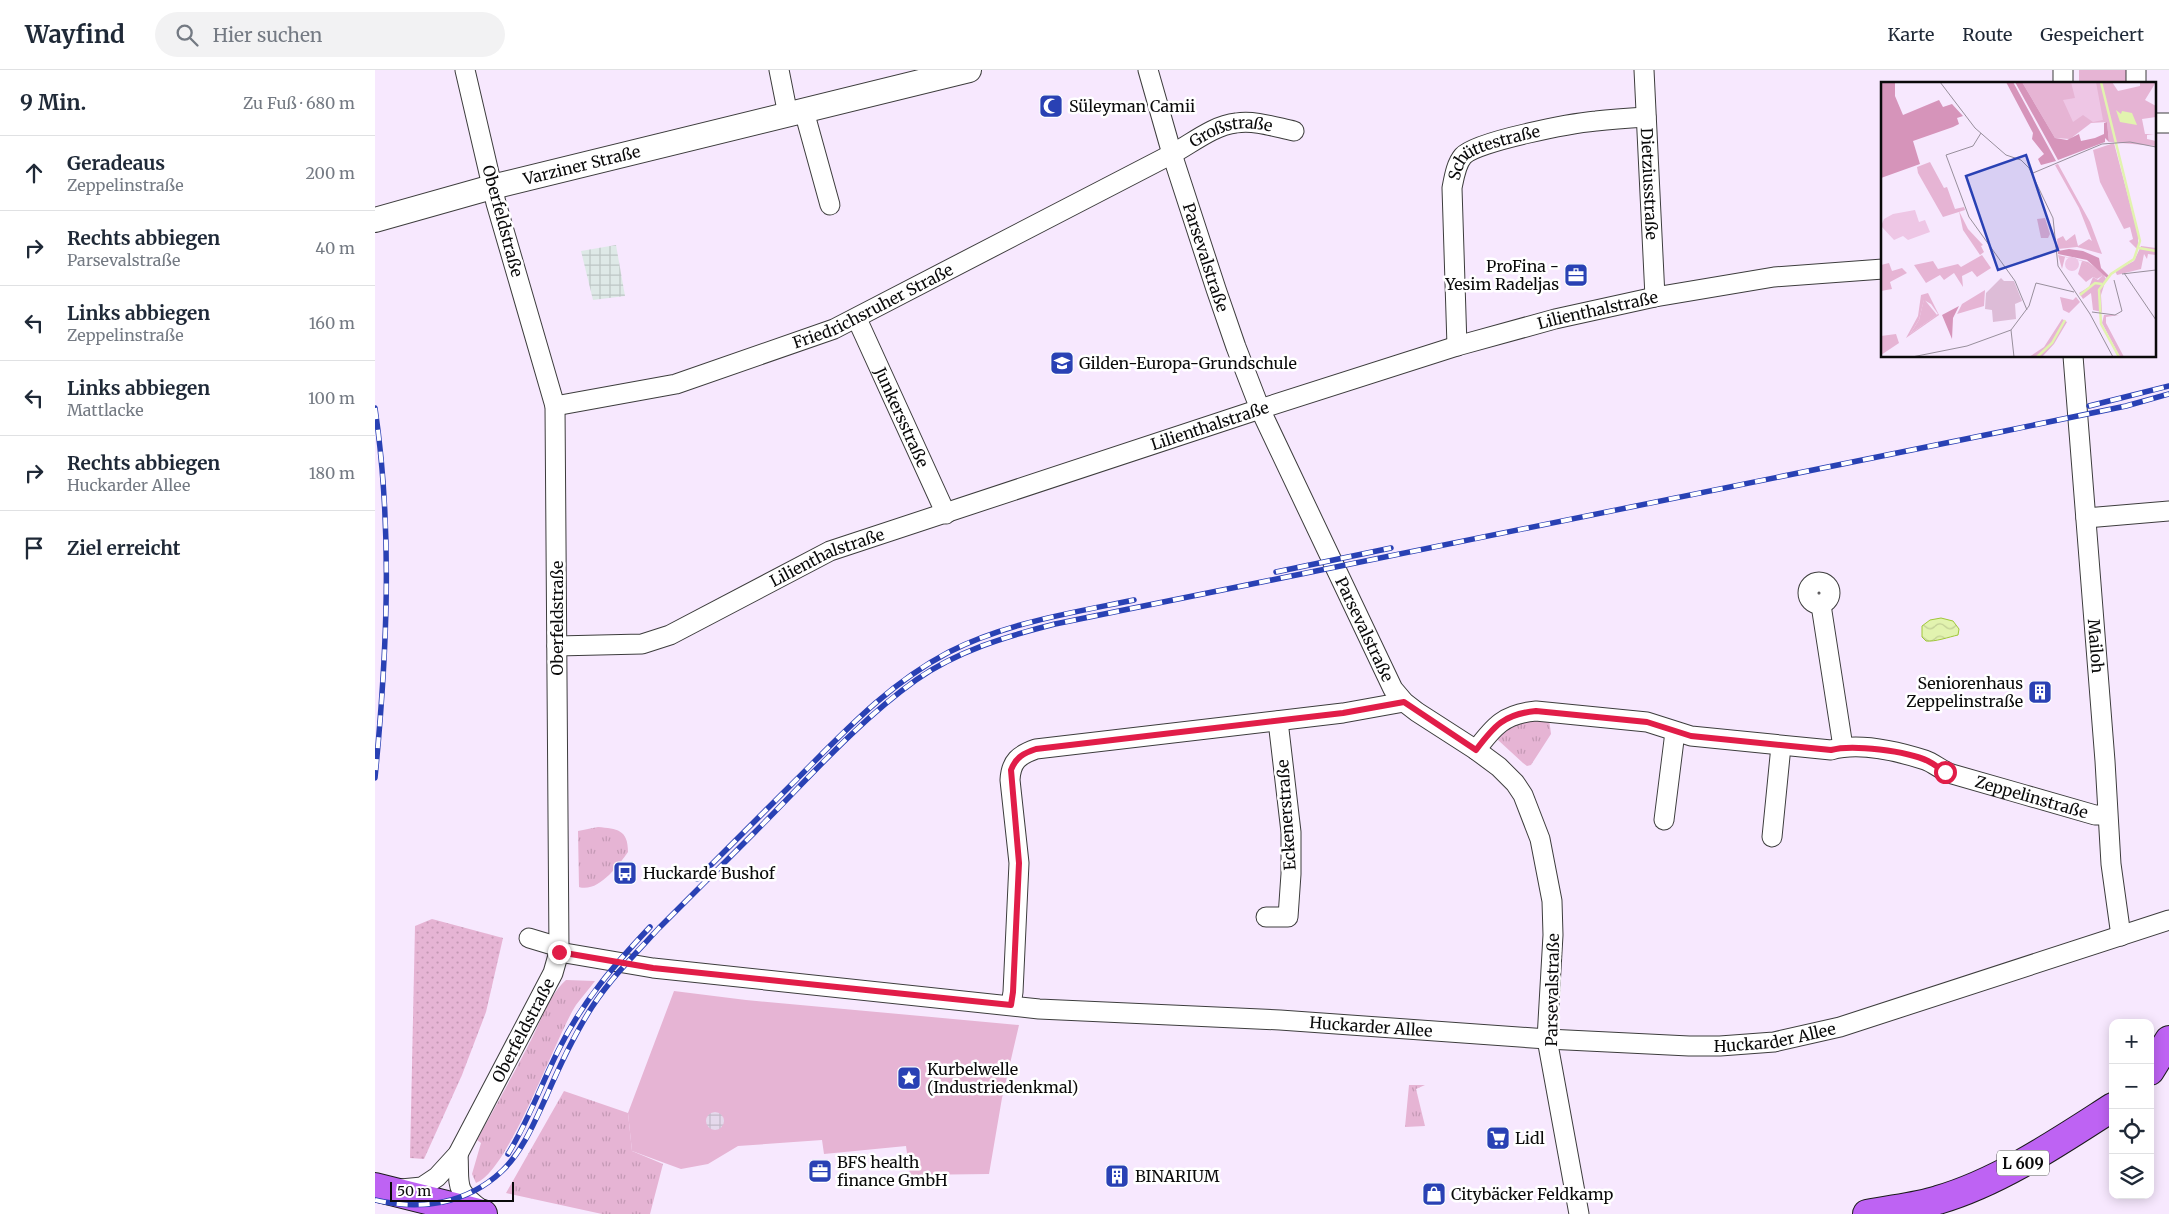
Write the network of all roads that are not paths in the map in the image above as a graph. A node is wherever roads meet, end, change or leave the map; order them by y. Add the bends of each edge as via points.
1 (465, 70) edge
2 (779, 70) edge
3 (969, 70) edge
4 (1148, 70) edge
5 (1644, 70) edge
6 (796, 113) junction
7 (1646, 118) junction
8 (1294, 131) dead end
9 (1172, 154) junction
10 (492, 187) junction
11 (830, 205) dead end
12 (375, 220) edge
13 (1881, 269) edge
14 (1655, 297) junction
15 (857, 319) junction
16 (1457, 346) junction
17 (2073, 358) edge
18 (555, 406) junction
19 (1260, 409) junction
20 (2169, 511) edge
21 (946, 514) junction
22 (2086, 518) junction
23 (1821, 605) dead end
24 (557, 646) junction
25 (1404, 702) junction
26 (1278, 721) junction
27 (1675, 732) junction
28 (1781, 746) junction
29 (1843, 747) junction
30 (1476, 750) junction
31 (2107, 815) junction
32 (1664, 820) dead end
33 (1772, 837) dead end
34 (1266, 918) dead end
35 (2169, 920) edge
36 (2121, 936) junction
37 (529, 938) dead end
38 (559, 950) junction
39 (1011, 1005) junction
40 (1547, 1039) junction
41 (2169, 1040) edge
42 (2154, 1064) edge
43 (2110, 1109) edge
44 (458, 1154) junction
45 (382, 1189) edge
46 (483, 1214) edge
47 (488, 1214) edge
48 (1579, 1214) edge
49 (1867, 1214) edge

1 - 10 street, Oberfeldstraße
2 - 6 street
3 - 6 street, Varziner Straße
4 - 9 street, Parsevalstraße
5 - 7 street, Dietziusstraße
6 - 10 street, Varziner Straße
6 - 11 street
7 - 14 street, Dietziusstraße
7 - 16 street, Schüttestraße via 1597,120 1550,129 1475,149 1463,156 1452,188
8 - 9 street, Großstraße via 1251,122 1234,123
9 - 15 street, Friedrichsruher Straße
9 - 19 street, Parsevalstraße
10 - 12 street, Varziner Straße
10 - 18 street, Oberfeldstraße
13 - 14 street, Lilienthalstraße via 1774,277
14 - 16 street, Lilienthalstraße via 1555,319
15 - 18 street, Friedrichsruher Straße via 675,384
15 - 21 street, Junkersstraße
16 - 19 street, Lilienthalstraße
17 - 22 street, Mailoh
18 - 24 street, Oberfeldstraße
19 - 21 street, Lilienthalstraße
19 - 25 street, Parsevalstraße via 1393,689
20 - 22 street
21 - 24 street, Lilienthalstraße via 830,551 669,635 642,644
22 - 31 street, Mailoh
23 - 29 street
24 - 38 street, Oberfeldstraße
25 - 26 street
25 - 30 street, Parsevalstraße
26 - 34 street, Eckenerstraße via 1291,832 1291,874 1288,917
26 - 39 street via 1036,749 1023,753 1015,761 1011,780 1019,887
27 - 28 street, Zeppelinstraße
27 - 30 street, Zeppelinstraße via 1647,722 1536,711 1518,713 1503,720
27 - 32 street
28 - 29 street, Zeppelinstraße via 1831,750
28 - 33 street
29 - 31 street, Zeppelinstraße via 1888,751 1927,760 1945,772 2095,815
30 - 40 street, Parsevalstraße via 1515,783 1540,839 1552,901
31 - 36 street, Mailoh
35 - 36 street, Huckarder Allee
36 - 40 street, Huckarder Allee via 1846,1025 1796,1038 1697,1046
37 - 38 street, Huckarder Allee
38 - 39 street, Huckarder Allee via 653,968
38 - 44 street, Oberfeldstraße via 553,973
39 - 40 street, Huckarder Allee
40 - 48 street, Parsevalstraße
41 - 42 main road
43 - 49 main road, L 609 via 2015,1167 1982,1182 1939,1200
44 - 45 street, Oberfeldstraße via 437,1177 422,1187
44 - 47 street, Oberfeldstraße via 457,1182 463,1196
45 - 46 main road

